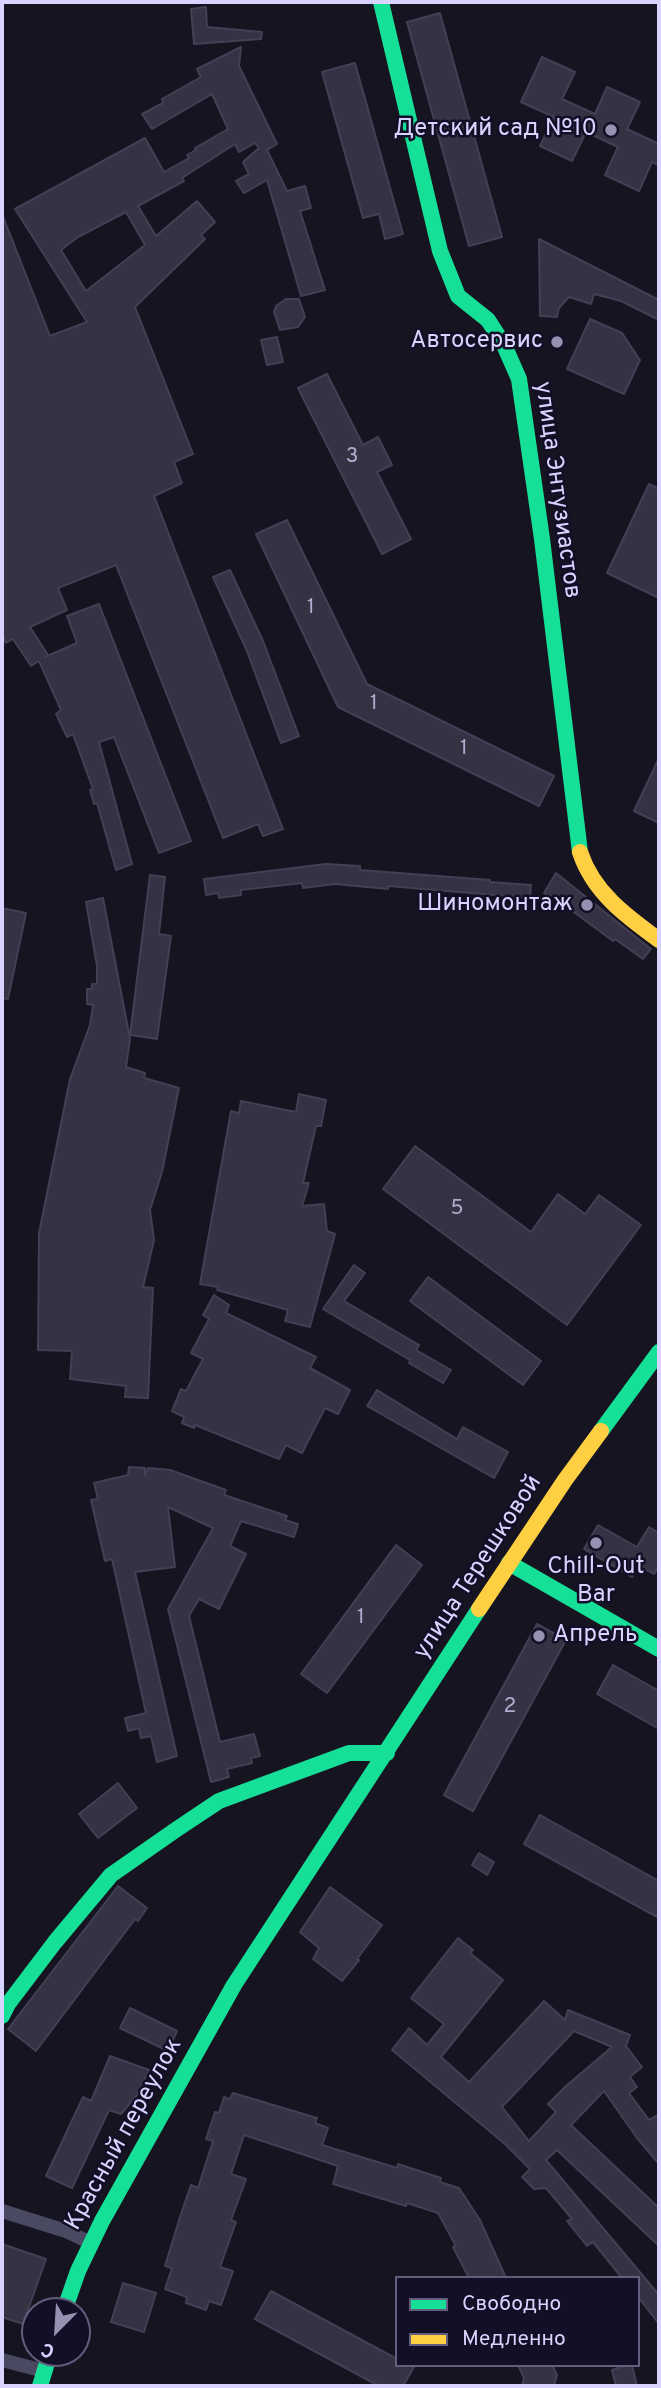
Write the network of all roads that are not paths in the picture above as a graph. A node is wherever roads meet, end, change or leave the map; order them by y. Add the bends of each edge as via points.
1 (381, 2) edge
2 (659, 940) edge
3 (659, 1352) edge
4 (509, 1563) junction
5 (659, 1649) edge
6 (387, 1753) junction
7 (346, 1815) joint
8 (2, 2016) edge
9 (2, 2211) edge
10 (92, 2243) junction
11 (69, 2297) edge
12 (2, 2360) edge
13 (42, 2379) edge

1 - 2 street, улица Энтузиастов via 440,251 458,296 488,320 519,379 582,862 606,899
3 - 4 street, улица Терешковой
4 - 5 street
4 - 6 street, улица Терешковой
6 - 7 street, улица Терешковой
6 - 8 street via 349,1753 219,1801 177,1829 111,1875
7 - 10 street, Красный переулок via 234,1985
9 - 10 street
10 - 11 street, Красный переулок
12 - 13 street

